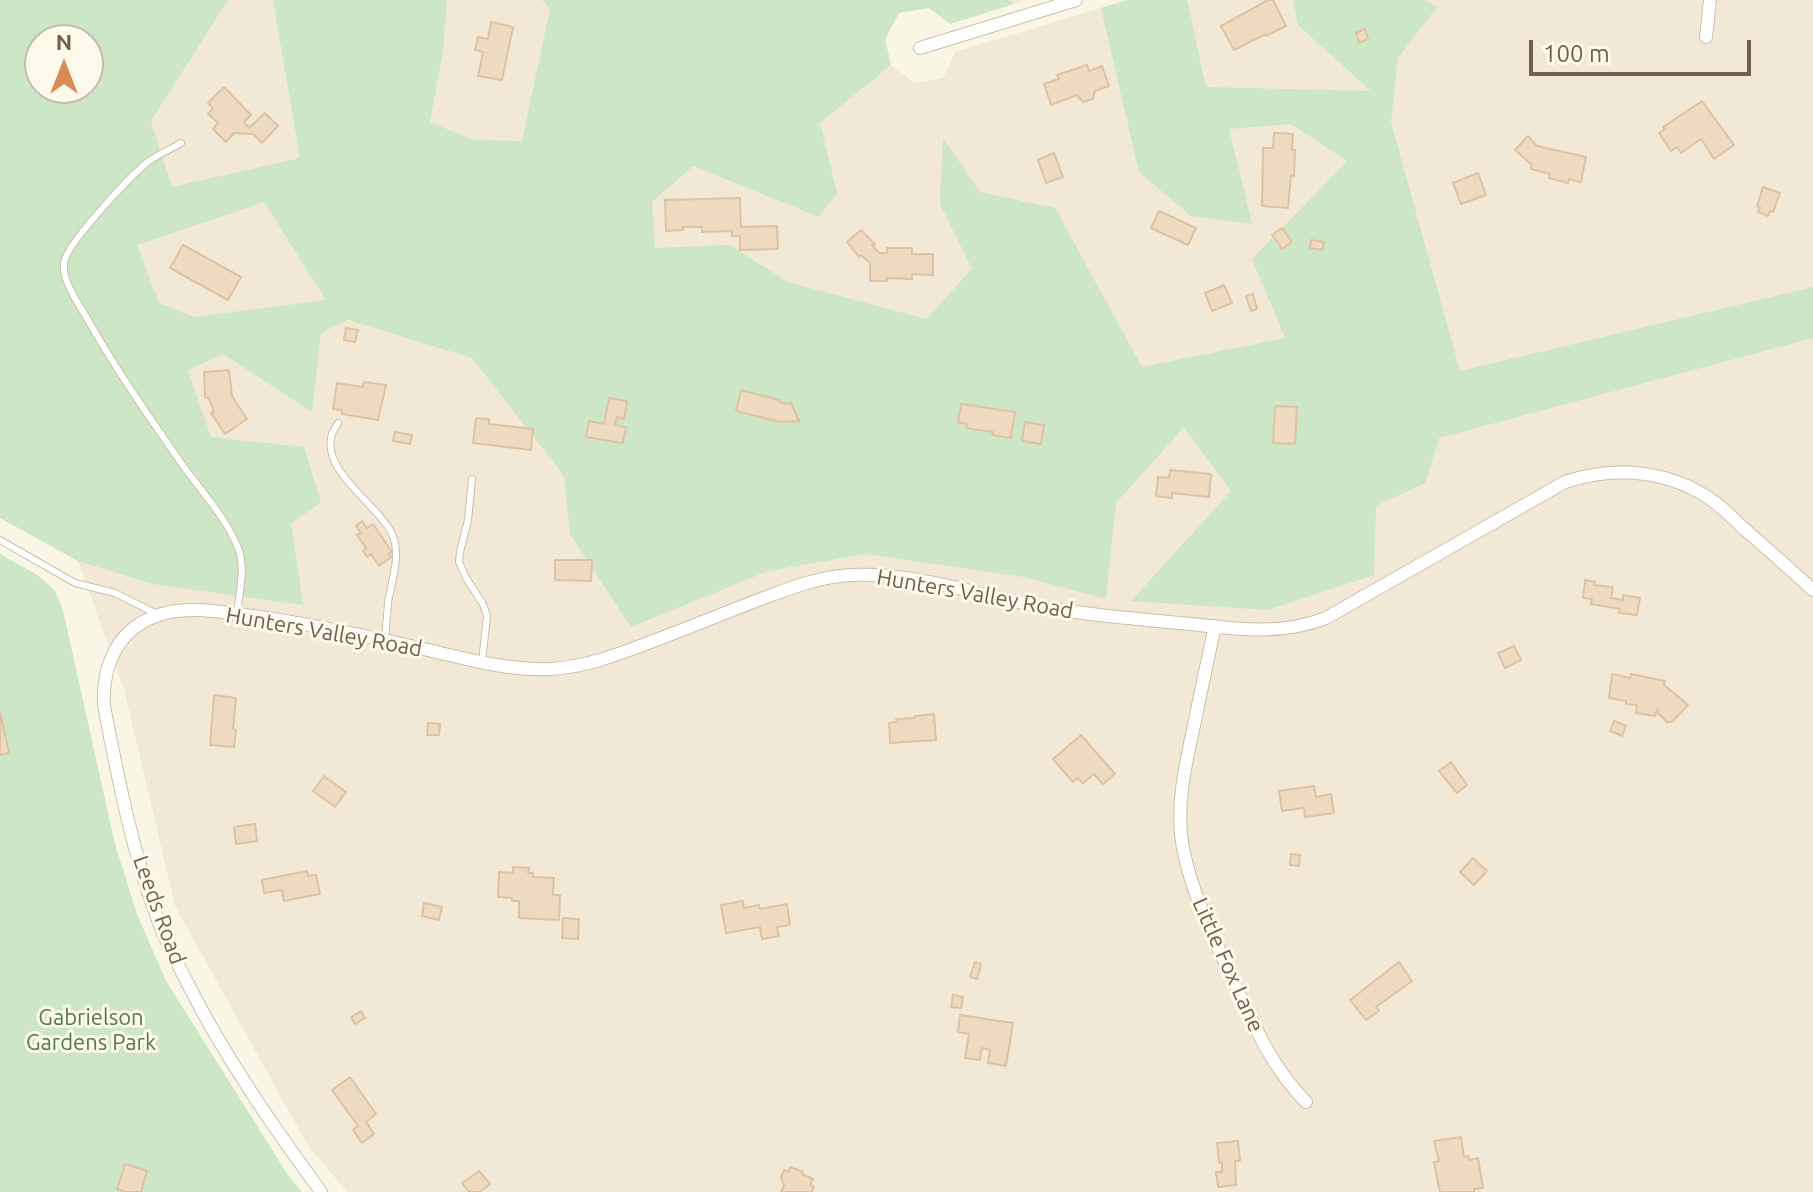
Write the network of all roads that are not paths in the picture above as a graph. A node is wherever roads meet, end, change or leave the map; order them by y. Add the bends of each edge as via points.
1 (1076, 0) edge
2 (1710, 0) edge
3 (1706, 37) dead end
4 (920, 48) dead end
5 (181, 143) dead end
6 (338, 423) dead end
7 (472, 479) dead end
8 (0, 540) edge
9 (1813, 590) edge
10 (237, 614) junction
11 (159, 615) junction
12 (1215, 626) junction
13 (385, 640) junction
14 (482, 662) junction
15 (1306, 1102) dead end
16 (321, 1192) edge

1 - 4 street
2 - 3 street
5 - 10 lane via 153,158 115,193 64,262 65,277 107,354 239,549
6 - 13 lane via 331,451 340,472 377,513 396,551
7 - 14 lane via 459,562 487,616
8 - 11 lane via 75,583 115,593
9 - 12 street, Hunters Valley Road via 1694,489 1650,474 1604,472 1565,482 1326,618 1286,629
10 - 11 street, Hunters Valley Road via 201,610
10 - 13 street, Hunters Valley Road
11 - 16 street, Leeds Road via 121,642 110,658 103,688 132,834 158,920 198,1005
12 - 14 street, Hunters Valley Road via 1078,613 932,583 851,575 792,588 578,666 519,668
12 - 15 street, Little Fox Lane via 1181,799 1183,846 1206,922 1263,1043
13 - 14 street, Hunters Valley Road

